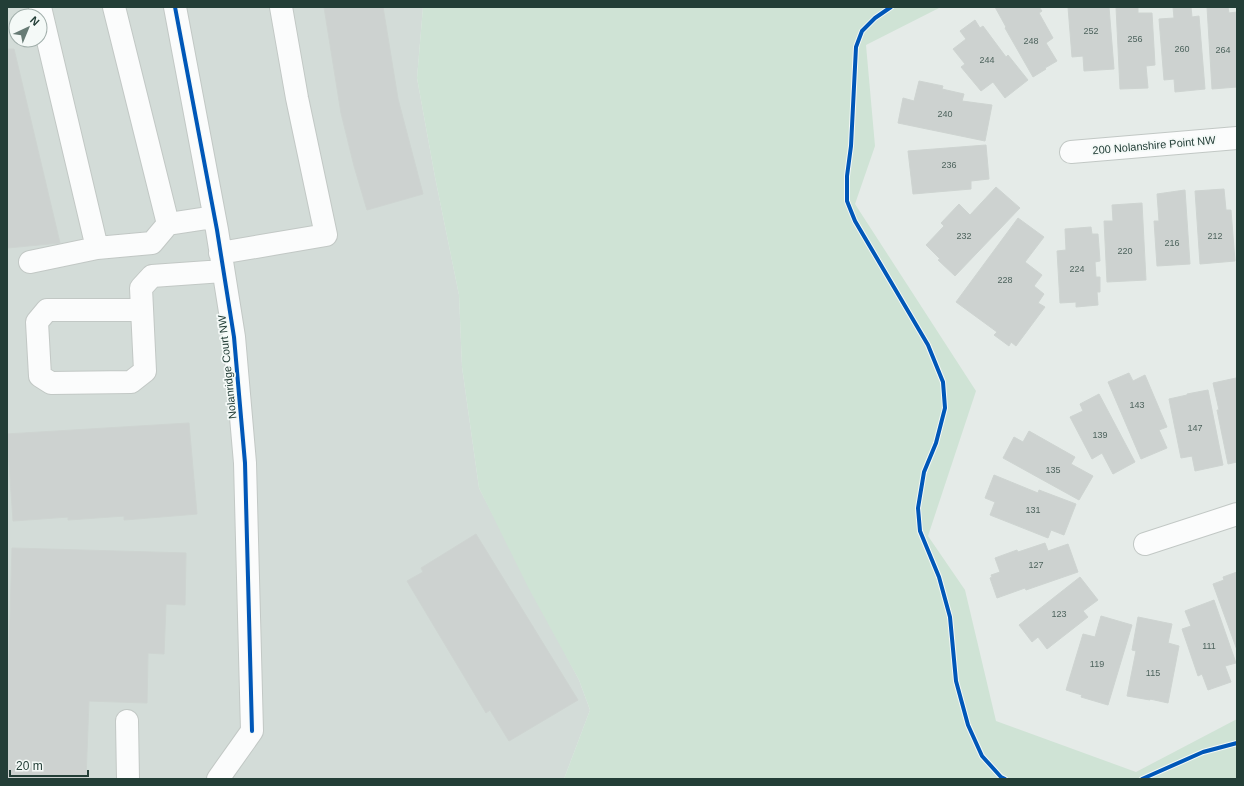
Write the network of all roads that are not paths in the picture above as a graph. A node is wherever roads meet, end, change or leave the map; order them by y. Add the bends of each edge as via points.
1 (40, 7) edge
2 (114, 7) edge
3 (174, 7) edge
4 (281, 7) edge
5 (1237, 138) edge
6 (1071, 152) dead end
7 (214, 217) junction
8 (168, 224) junction
9 (97, 248) junction
10 (30, 262) dead end
11 (222, 262) junction
12 (142, 310) junction
13 (1237, 514) edge
14 (1144, 544) dead end
15 (127, 721) dead end
16 (128, 779) edge
17 (218, 779) edge

1 - 9 street
2 - 8 street
3 - 7 street, Nolanridge Court NW
4 - 11 street via 326,235
5 - 6 street, 200 Nolanshire Point NW
7 - 8 street
7 - 11 street, Nolanridge Court NW
8 - 9 street via 152,243
9 - 10 street
11 - 12 street via 152,276 142,288
11 - 17 street, Nolanridge Court NW via 234,337 245,462 252,731
12 - 12 street via 145,371 131,382 51,383 40,376 37,322 46,310
13 - 14 street
15 - 16 street

